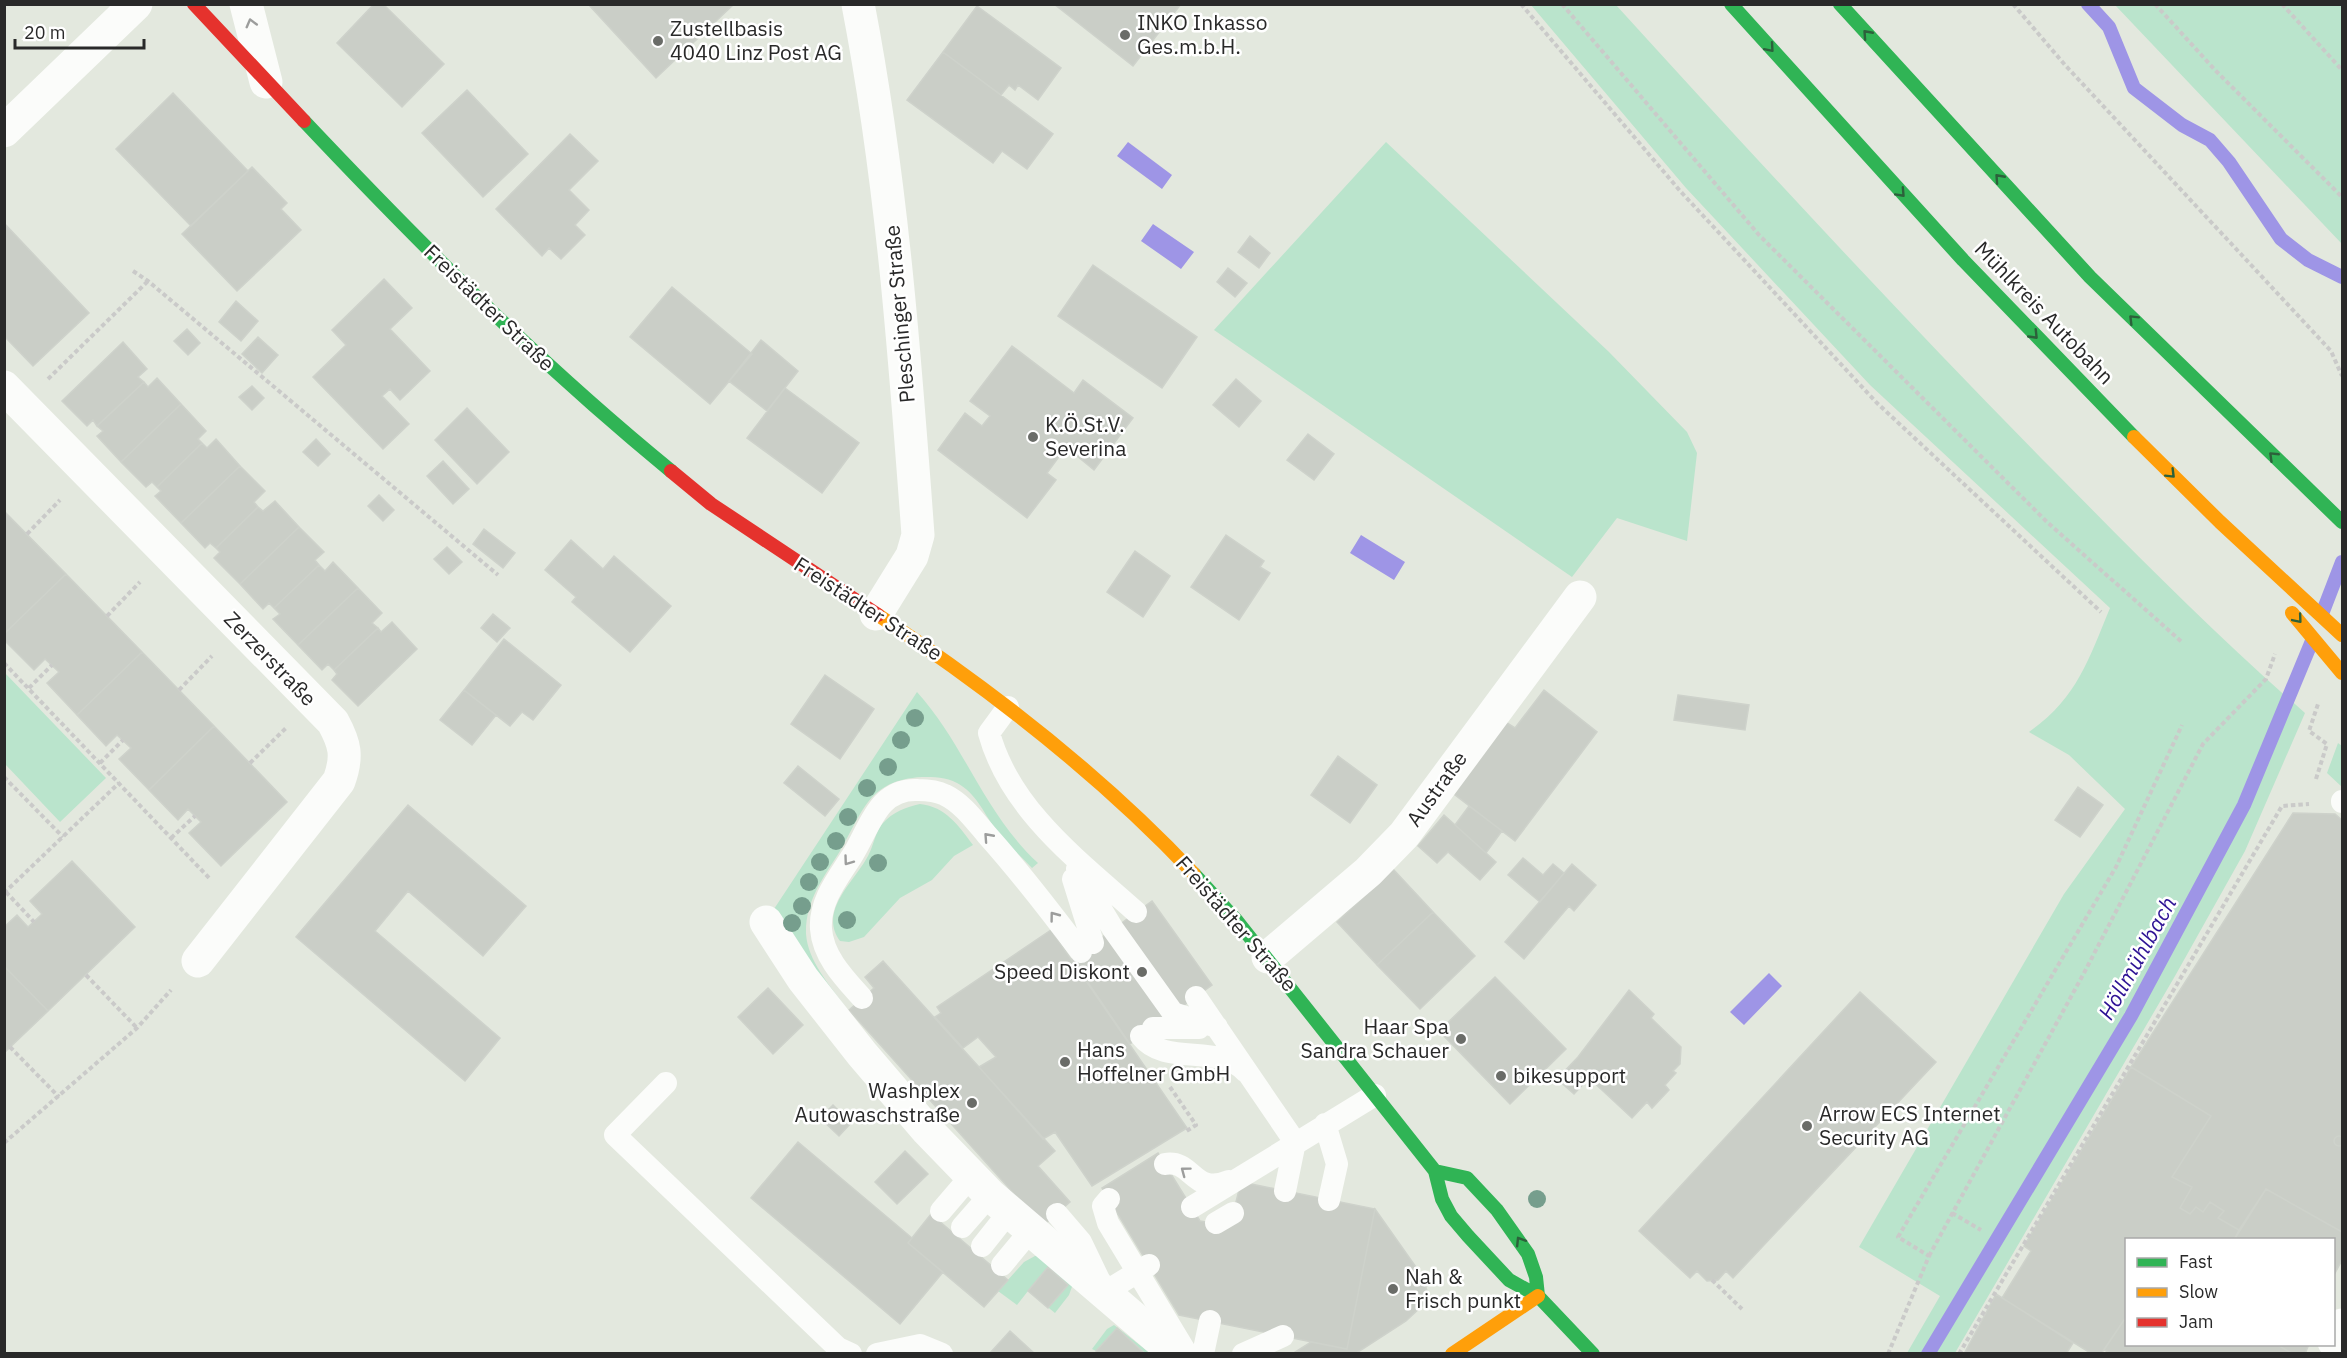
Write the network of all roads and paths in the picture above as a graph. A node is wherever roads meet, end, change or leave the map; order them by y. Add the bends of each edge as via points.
1 (136, 4) edge
2 (194, 4) edge
3 (246, 4) edge
4 (858, 4) edge
5 (1521, 4) edge
6 (1562, 4) edge
7 (1731, 4) edge
8 (1840, 4) edge
9 (2013, 4) edge
10 (2155, 4) edge
11 (2282, 4) edge
12 (2343, 70) edge
13 (266, 82) junction
14 (4, 131) edge
15 (2343, 197) edge
16 (133, 271) dead end
17 (148, 281) junction
18 (2343, 376) edge
19 (13, 396) edge
20 (88, 472) junction
21 (2343, 522) edge
22 (27, 534) dead end
23 (167, 553) junction
24 (2264, 570) junction
25 (498, 575) dead end
26 (1580, 597) dead end
27 (2101, 612) dead end
28 (876, 614) junction
29 (107, 616) dead end
30 (240, 628) junction
31 (2343, 635) edge
32 (2183, 643) dead end
33 (2277, 646) dead end
34 (4, 663) edge
35 (52, 665) dead end
36 (2343, 673) edge
37 (29, 688) junction
38 (179, 690) dead end
39 (312, 702) junction
40 (1008, 707) junction
41 (2182, 725) dead end
42 (2309, 731) dead end
43 (123, 740) dead end
44 (100, 763) junction
45 (250, 763) dead end
46 (2316, 774) dead end
47 (4, 777) edge
48 (119, 783) junction
49 (2342, 801) edge
50 (195, 816) dead end
51 (63, 837) junction
52 (171, 838) junction
53 (1064, 848) junction
54 (5, 893) edge
55 (238, 909) junction
56 (1136, 912) dead end
57 (34, 922) dead end
58 (766, 922) dead end
59 (1268, 957) junction
60 (198, 961) joint
61 (86, 975) dead end
62 (1196, 997) dead end
63 (862, 998) dead end
64 (1217, 1027) junction
65 (137, 1028) junction
66 (10, 1047) dead end
67 (1253, 1082) junction
68 (666, 1083) dead end
69 (1375, 1095) junction
70 (60, 1097) junction
71 (1325, 1124) junction
72 (1295, 1142) junction
73 (4, 1143) edge
74 (1165, 1164) dead end
75 (1435, 1171) junction
76 (1241, 1179) junction
77 (1285, 1191) dead end
78 (1109, 1199) dead end
79 (1329, 1200) dead end
80 (1012, 1205) junction
81 (1192, 1207) dead end
82 (941, 1211) dead end
83 (1952, 1213) junction
84 (962, 1227) dead end
85 (1982, 1230) dead end
86 (981, 1246) dead end
87 (1929, 1256) junction
88 (1002, 1265) dead end
89 (1143, 1268) junction
90 (1712, 1280) dead end
91 (1105, 1292) junction
92 (1538, 1296) junction
93 (1742, 1309) dead end
94 (1210, 1321) dead end
95 (2343, 1325) edge
96 (1258, 1331) dead end
97 (1282, 1336) dead end
98 (2335, 1339) edge
99 (851, 1353) edge
100 (878, 1353) edge
101 (942, 1353) edge
102 (1176, 1353) edge
103 (1187, 1353) edge
104 (1203, 1353) edge
105 (1227, 1353) edge
106 (1244, 1353) edge
107 (1452, 1353) edge
108 (1593, 1353) edge
109 (1888, 1353) edge
110 (1959, 1353) edge

1 - 14 street
2 - 13 main road, Freistädter Straße
13 -> 3 street, Freistädter Straße
4 - 28 street, Pleschinger Straße via 887,173 918,534 912,556
5 - 27 path via 1681,192 1877,403
6 - 32 path via 1759,235 2047,522
7 -> 24 main road, Mühlkreis Autobahn via 1840,128 2037,338
21 -> 8 main road via 2090,277
9 - 18 path via 2331,351
10 - 15 path via 2215,70
11 - 12 path
13 - 28 main road, Freistädter Straße via 409,232 595,409 711,504
16 - 17 path
17 - 19 path
17 - 25 path
19 - 20 street, Zerzerstraße
20 - 22 path
20 - 23 street, Zerzerstraße
23 - 29 path
23 - 30 street, Zerzerstraße
24 - 31 main road
24 -> 36 main road via 2279,596
26 - 59 street, Austraße via 1404,835 1368,872
28 - 40 main road, Freistädter Straße
30 - 38 path
30 - 39 street, Zerzerstraße
33 - 83 path via 2266,680 2203,744 2084,973
34 - 37 path
35 - 37 path
37 - 44 path
39 - 45 path
39 - 55 street, Zerzerstraße via 333,722 342,738 346,761 342,773
40 - 53 lane via 989,733 994,753 1016,793
40 - 59 main road, Freistädter Straße via 1074,761 1192,872
41 - 87 path via 2116,867 1898,1237
42 - 46 path via 2327,744
43 - 44 path
44 - 48 path
47 - 51 path
48 - 51 path
48 - 52 path
49 - 110 path via 2282,807
50 - 52 path
51 - 54 path
52 - 55 path
53 - 56 lane
53 -> 63 lane via 1087,948 961,807 943,794 905,791 879,806 832,884 821,928 830,957
53 - 64 lane via 1113,929 1173,1013
54 - 57 path
55 - 60 street, Zerzerstraße
58 - 80 street via 803,979 927,1130
59 - 69 main road, Freistädter Straße
60 - 65 path
61 - 65 path
62 - 64 lane
64 - 67 lane
64 - 67 lane via 1147,1032 1150,1044 1215,1056 1242,1068
65 - 70 path
66 - 70 path
67 - 72 lane
68 - 99 lane via 615,1135 838,1348
69 - 71 lane
69 - 75 main road, Freistädter Straße
70 - 73 path
71 - 72 lane
71 - 79 lane via 1337,1164
72 - 76 lane
72 - 77 lane
76 -> 74 lane via 1212,1186 1177,1165
75 - 92 main road, Freistädter Straße via 1451,1216 1509,1280
92 -> 75 main road via 1528,1254 1497,1210 1467,1178
76 - 81 lane
78 - 89 lane via 1103,1206 1106,1217
80 - 82 lane
80 - 84 lane
80 - 86 lane
80 - 88 lane
80 - 91 street
83 - 85 path
83 - 87 path
87 - 109 path
89 - 91 lane
89 - 103 lane
90 - 93 path
91 - 102 street
92 - 107 main road
92 - 108 main road, Freistädter Straße
94 - 104 lane
95 - 98 street
96 - 105 lane
97 - 106 lane
100 - 101 lane via 920,1345

